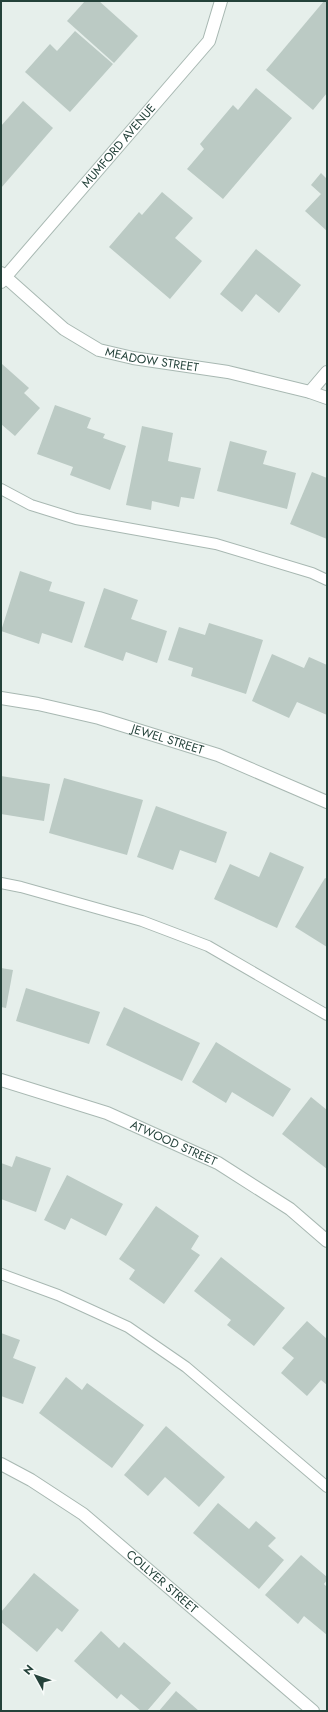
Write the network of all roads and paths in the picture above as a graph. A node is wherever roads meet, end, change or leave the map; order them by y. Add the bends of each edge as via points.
1 (221, 1) edge
2 (3, 277) edge
3 (327, 372) edge
4 (310, 392) junction
5 (327, 398) edge
6 (1, 490) edge
7 (327, 580) edge
8 (1, 698) edge
9 (327, 802) edge
10 (1, 883) edge
11 (327, 1015) edge
12 (1, 1080) edge
13 (327, 1241) edge
14 (1, 1274) edge
15 (1, 1464) edge
16 (327, 1487) edge
17 (313, 1711) edge

1 - 2 street, MUMFORD AVENUE via 209,41
2 - 4 street, MEADOW STREET via 64,329 99,350 133,358 228,372
3 - 4 street
4 - 5 street, MEADOW STREET
6 - 7 lane via 31,505 76,519 216,544
8 - 9 street, JEWEL STREET via 99,718 218,755
10 - 11 lane via 142,921 208,946
12 - 13 street, ATWOOD STREET via 107,1113 218,1163 290,1209
14 - 16 lane via 128,1327 186,1367
15 - 17 street, COLLYER STREET via 83,1514

